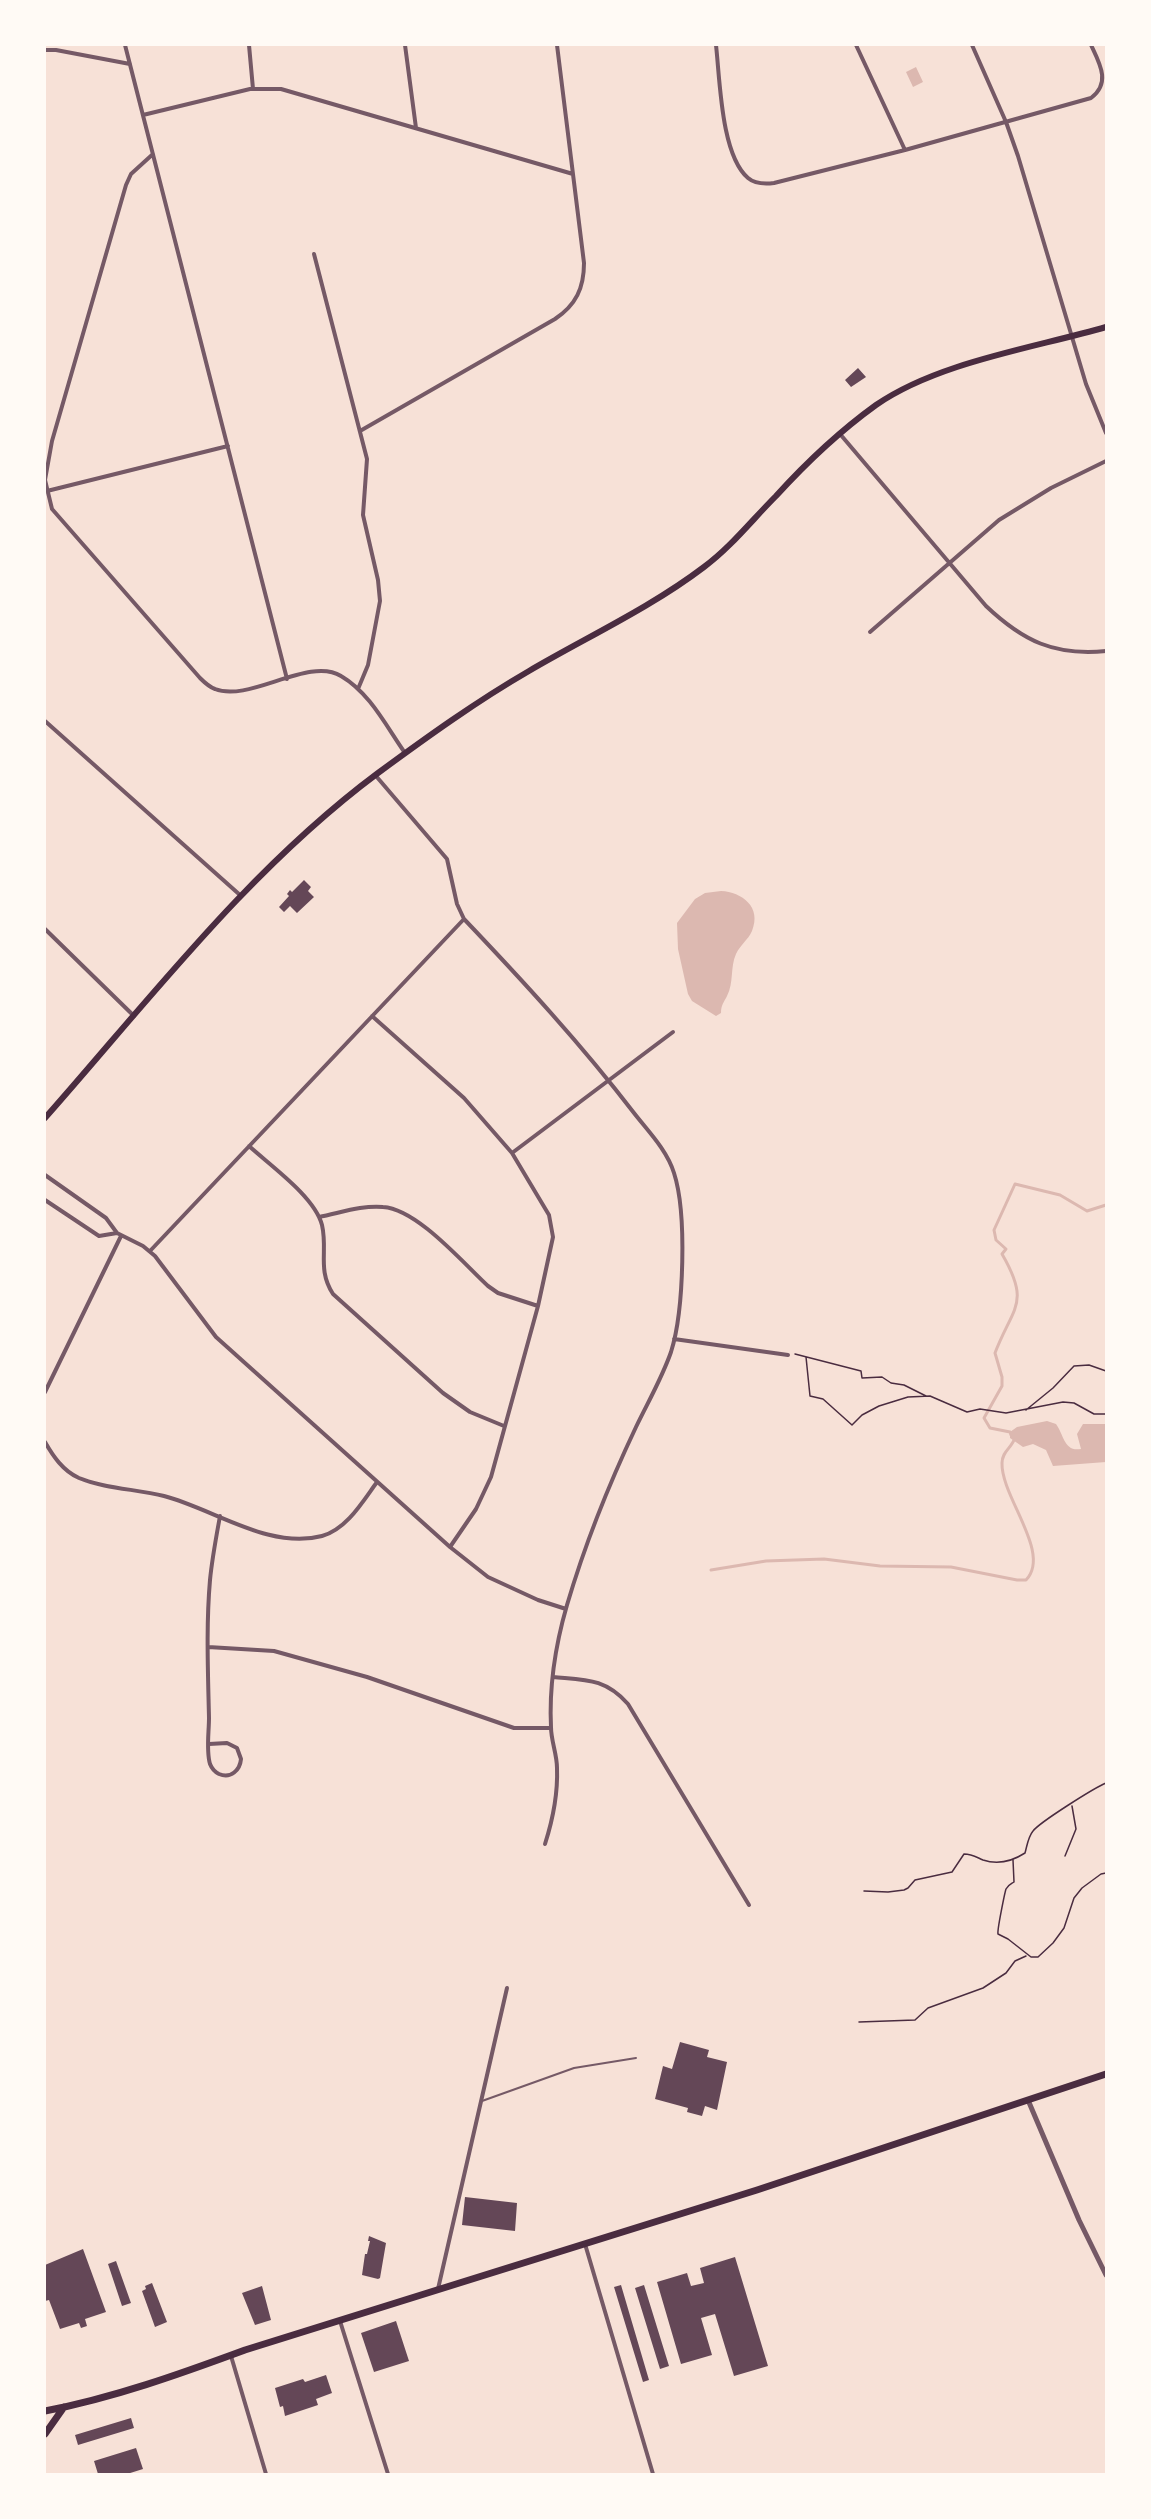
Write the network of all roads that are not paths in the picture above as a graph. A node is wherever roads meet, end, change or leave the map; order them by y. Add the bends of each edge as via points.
1 (125, 45) edge
2 (249, 45) edge
3 (405, 45) edge
4 (557, 45) edge
5 (716, 45) edge
6 (856, 45) edge
7 (972, 45) edge
8 (1091, 45) edge
9 (45, 50) edge
10 (130, 64) junction
11 (253, 88) junction
12 (143, 115) junction
13 (1006, 122) junction
14 (416, 128) junction
15 (905, 150) junction
16 (153, 154) junction
17 (573, 174) junction
18 (314, 254) dead end
19 (1106, 327) edge
20 (1072, 337) junction
21 (360, 431) junction
22 (1106, 433) edge
23 (840, 434) junction
24 (228, 446) junction
25 (1106, 461) edge
26 (47, 491) junction
27 (950, 563) junction
28 (870, 632) dead end
29 (1106, 651) edge
30 (287, 679) junction
31 (358, 689) junction
32 (45, 721) edge
33 (405, 753) junction
34 (375, 775) junction
35 (240, 895) junction
36 (464, 919) junction
37 (45, 929) edge
38 (134, 1016) junction
39 (372, 1016) junction
40 (673, 1032) dead end
41 (609, 1080) junction
42 (48, 1109) edge
43 (45, 1118) edge
44 (249, 1146) junction
45 (512, 1153) junction
46 (45, 1175) edge
47 (45, 1200) edge
48 (319, 1217) junction
49 (119, 1235) junction
50 (150, 1251) junction
51 (538, 1306) junction
52 (674, 1339) junction
53 (788, 1355) dead end
54 (45, 1392) edge
55 (504, 1426) junction
56 (45, 1442) edge
57 (378, 1482) junction
58 (220, 1516) junction
59 (450, 1547) junction
60 (566, 1609) junction
61 (208, 1647) junction
62 (553, 1677) junction
63 (551, 1728) junction
64 (209, 1743) junction
65 (544, 1844) dead end
66 (749, 1905) dead end
67 (507, 1988) dead end
68 (636, 2058) dead end
69 (1106, 2074) edge
70 (1028, 2100) junction
71 (480, 2102) junction
72 (585, 2243) junction
73 (1106, 2276) edge
74 (438, 2290) junction
75 (340, 2320) junction
76 (231, 2355) junction
77 (64, 2407) junction
78 (45, 2410) edge
79 (45, 2433) edge
80 (266, 2474) edge
81 (388, 2474) edge
82 (653, 2474) edge

1 - 10 street
2 - 11 street
3 - 14 street
4 - 17 street
5 - 15 street via 727,137 731,153 749,179 774,183
6 - 15 street
7 - 13 street
8 - 13 street via 1103,81 1096,94 1084,101
9 - 10 street
10 - 12 street
11 - 12 street
11 - 14 street via 295,92
12 - 16 street
13 - 15 street
13 - 20 street
14 - 17 street
16 - 24 street
16 - 26 street via 131,174 126,185 45,468
17 - 21 street via 584,263 581,288 574,303 555,319
18 - 21 street
19 - 20 main road
20 - 22 street
20 - 23 main road via 955,369 905,388
21 - 31 street via 367,469 362,504 364,526 380,601 368,665
23 - 27 street
23 - 33 main road via 704,567 526,672
24 - 26 street
24 - 30 street
25 - 27 street via 1018,506
26 - 30 street via 58,517 214,689 228,692
27 - 28 street
27 - 29 street via 986,606 1030,640 1054,649
30 - 31 street via 329,671
31 - 33 street
32 - 35 street
33 - 34 main road
34 - 35 main road via 295,840
34 - 36 street via 447,859
35 - 38 main road
36 - 39 street
36 - 41 street via 550,1010
37 - 38 street
38 - 42 main road
39 - 44 street
39 - 45 street via 464,1098
40 - 41 street
41 - 45 street
41 - 52 street via 667,1156 674,1172 680,1211 682,1292
42 - 43 main road
44 - 48 street via 309,1202
44 - 50 street
45 - 51 street via 549,1215 553,1237
46 - 49 street via 106,1218
47 - 49 street via 99,1236
48 - 51 street via 375,1206 402,1211 498,1293
48 - 55 street via 325,1278 333,1294 443,1394 470,1412
49 - 50 street
49 - 54 street
50 - 57 street via 216,1337
51 - 55 street
52 - 53 street
52 - 60 street via 661,1378 601,1506
55 - 59 street via 491,1477 476,1509
56 - 58 street via 60,1463 77,1477 164,1496
57 - 58 street via 337,1529 323,1536 284,1537
57 - 59 street
58 - 61 street via 210,1580
59 - 60 street via 488,1577
60 - 62 street
61 - 63 street via 274,1651 367,1677 514,1728
61 - 64 street
62 - 63 street
62 - 66 street via 601,1683 628,1704
63 - 65 street via 557,1767 555,1814
64 - 64 street via 209,1761 214,1771 225,1775 238,1769 241,1759 235,1746
67 - 71 street
68 - 71 lane via 574,2068
69 - 70 main road
70 - 72 main road
70 - 73 street
71 - 74 street
72 - 74 main road
72 - 82 street
74 - 75 main road
75 - 76 main road
75 - 81 street
76 - 77 main road
76 - 80 street
77 - 78 main road
77 - 79 main road

